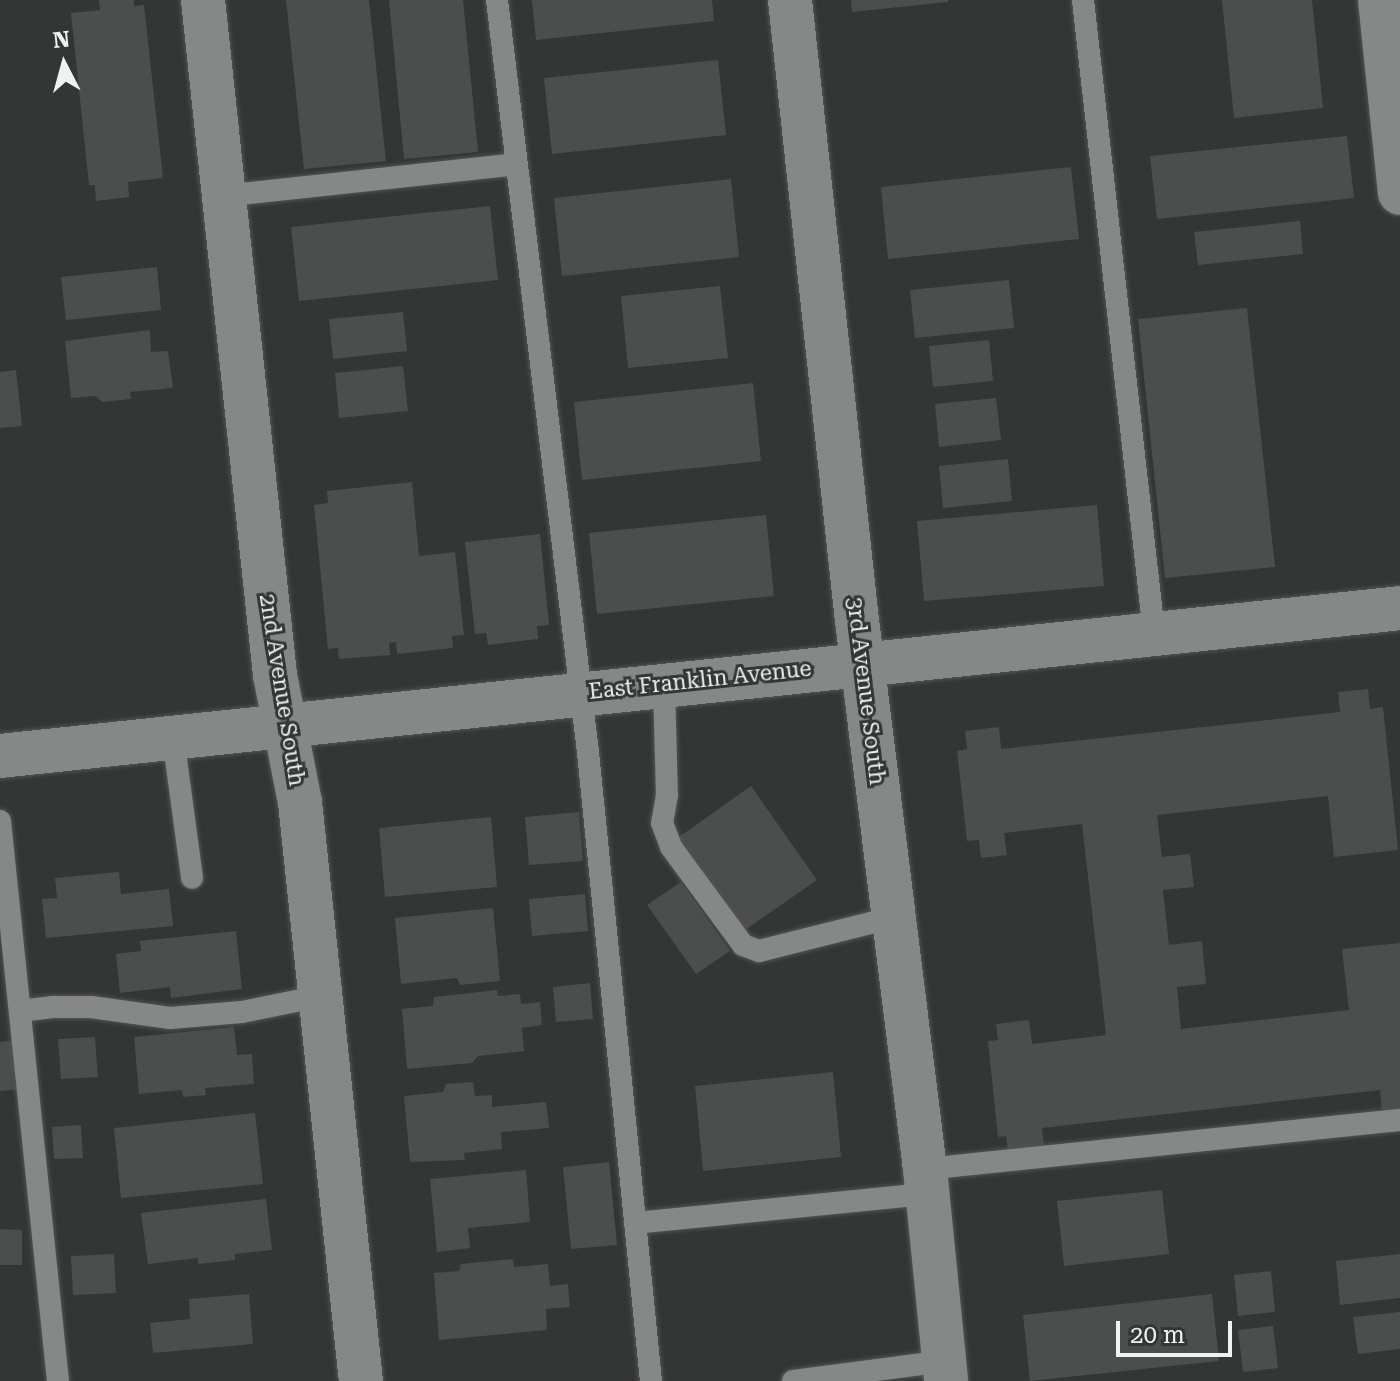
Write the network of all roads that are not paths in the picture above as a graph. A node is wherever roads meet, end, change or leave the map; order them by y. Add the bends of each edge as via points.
1 (203, 0) edge
2 (497, 0) edge
3 (790, 0) edge
4 (1083, 0) edge
5 (1380, 0) edge
6 (516, 164) junction
7 (1400, 193) edge
8 (223, 196) junction
9 (1400, 608) edge
10 (1154, 633) junction
11 (862, 663) junction
12 (664, 684) junction
13 (580, 693) junction
14 (283, 726) junction
15 (173, 737) junction
16 (0, 756) edge
17 (0, 821) edge
18 (192, 878) dead end
19 (894, 917) junction
20 (320, 996) junction
21 (20, 1011) junction
22 (1400, 1120) edge
23 (926, 1181) junction
24 (635, 1223) junction
25 (946, 1371) edge
26 (58, 1381) edge
27 (361, 1381) edge
28 (651, 1381) edge
29 (793, 1381) edge

1 - 8 street, 2nd Avenue South
2 - 6 lane
3 - 11 street, 3rd Avenue South
4 - 10 lane
5 - 7 street
6 - 8 lane
6 - 13 lane
8 - 14 street, 2nd Avenue South
9 - 10 street, East Franklin Avenue
10 - 11 street, East Franklin Avenue
11 - 12 street, East Franklin Avenue
11 - 19 street, 3rd Avenue South
12 - 13 street, East Franklin Avenue
12 - 19 lane via 667,795 662,823 671,847 743,945 759,951
13 - 14 street, East Franklin Avenue
13 - 24 lane
14 - 15 street, East Franklin Avenue
14 - 20 street, 2nd Avenue South via 300,802
15 - 16 street, East Franklin Avenue
15 - 18 lane
17 - 21 lane
19 - 23 street, 3rd Avenue South
20 - 21 lane via 242,1012 170,1018 91,1007
20 - 27 street, 2nd Avenue South
21 - 26 lane
22 - 23 lane
23 - 24 lane
23 - 25 street, 3rd Avenue South
24 - 28 lane
25 - 29 lane

